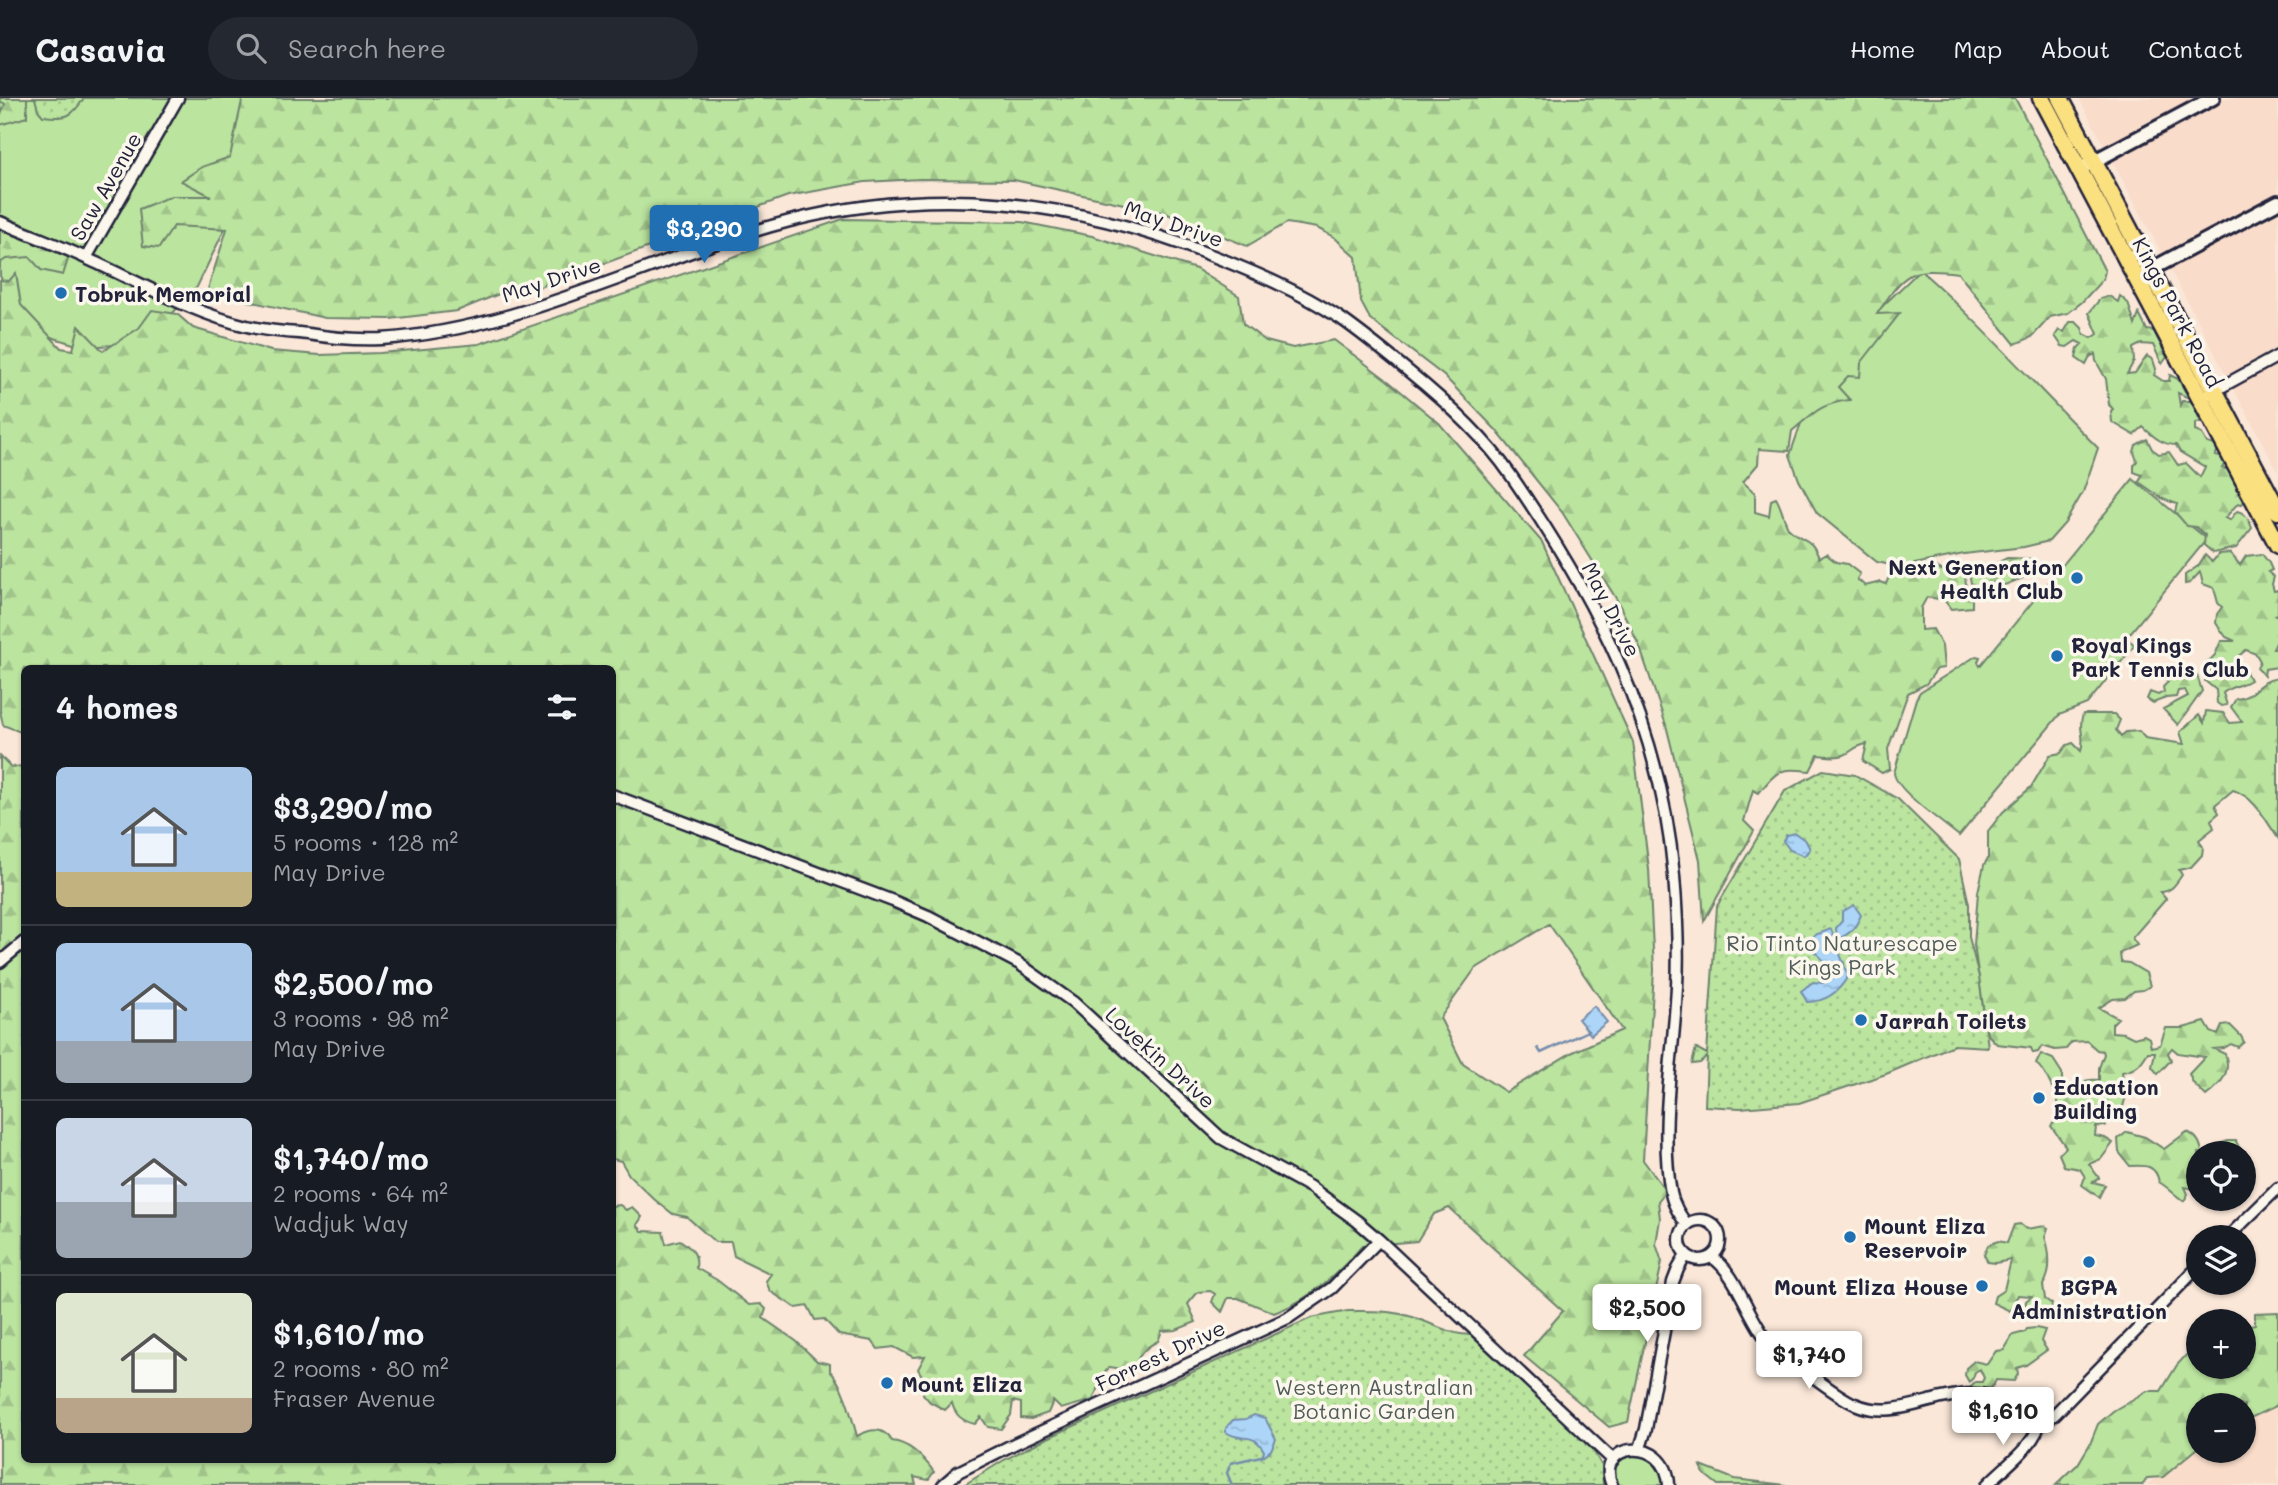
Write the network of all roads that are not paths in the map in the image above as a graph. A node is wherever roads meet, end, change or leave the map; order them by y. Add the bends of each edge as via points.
1 (178, 98) edge
2 (2040, 98) edge
3 (2060, 98) edge
4 (2213, 98) edge
5 (2086, 166) junction
6 (2278, 202) edge
7 (0, 222) edge
8 (86, 258) junction
9 (2151, 270) junction
10 (2136, 278) junction
11 (2278, 356) edge
12 (2208, 394) junction
13 (2253, 499) junction
14 (2278, 511) edge
15 (2275, 540) edge
16 (616, 797) edge
17 (21, 944) edge
18 (0, 962) edge
19 (2278, 1188) edge
20 (1687, 1225) junction
21 (2240, 1225) edge
22 (1379, 1240) junction
23 (1686, 1255) junction
24 (1712, 1257) junction
25 (2186, 1279) edge
26 (2041, 1418) junction
27 (1640, 1448) junction
28 (1612, 1460) junction
29 (943, 1485) edge
30 (1612, 1485) edge
31 (1669, 1485) edge
32 (1987, 1485) edge

1 - 8 street, Saw Avenue
2 - 5 main road, Kings Park Road
3 - 5 main road, Kings Park Road
4 - 5 street
5 - 9 main road, Kings Park Road
5 - 10 main road, Kings Park Road
6 - 9 street
7 - 8 street, May Drive
8 - 20 street, May Drive via 182,303 250,327 377,339 461,328 789,221 875,204 995,202 1104,219 1166,238 1253,271 1338,317 1423,383 1503,465 1547,528 1599,618 1625,675 1659,782 1673,870 1677,986 1668,1153 1671,1196
9 - 10 street
9 - 12 main road, Kings Park Road
10 - 12 main road, Kings Park Road
11 - 12 street
12 - 13 main road, Kings Park Road
12 - 14 main road, Kings Park Road
13 - 14 street
13 - 15 main road, Kings Park Road
14 - 15 street
16 - 22 street, Lovekin Drive via 893,901 1018,963 1073,1003 1221,1138 1310,1187
17 - 18 street
19 - 21 street
20 - 23 street via 1680,1237
20 - 24 street via 1700,1220 1713,1225 1720,1245
22 - 28 street, Lovekin Drive
22 - 29 street, Forrest Drive via 1332,1288 1288,1318 1016,1443 958,1472
23 - 24 street via 1699,1261
23 - 27 street via 1673,1282
24 - 26 street via 1724,1268 1765,1338 1854,1404 1888,1411 1973,1393 2004,1399
25 - 26 street via 2055,1414
26 - 32 street via 2033,1439
27 - 28 street via 1626,1450
27 - 31 street via 1664,1466
28 - 30 street

